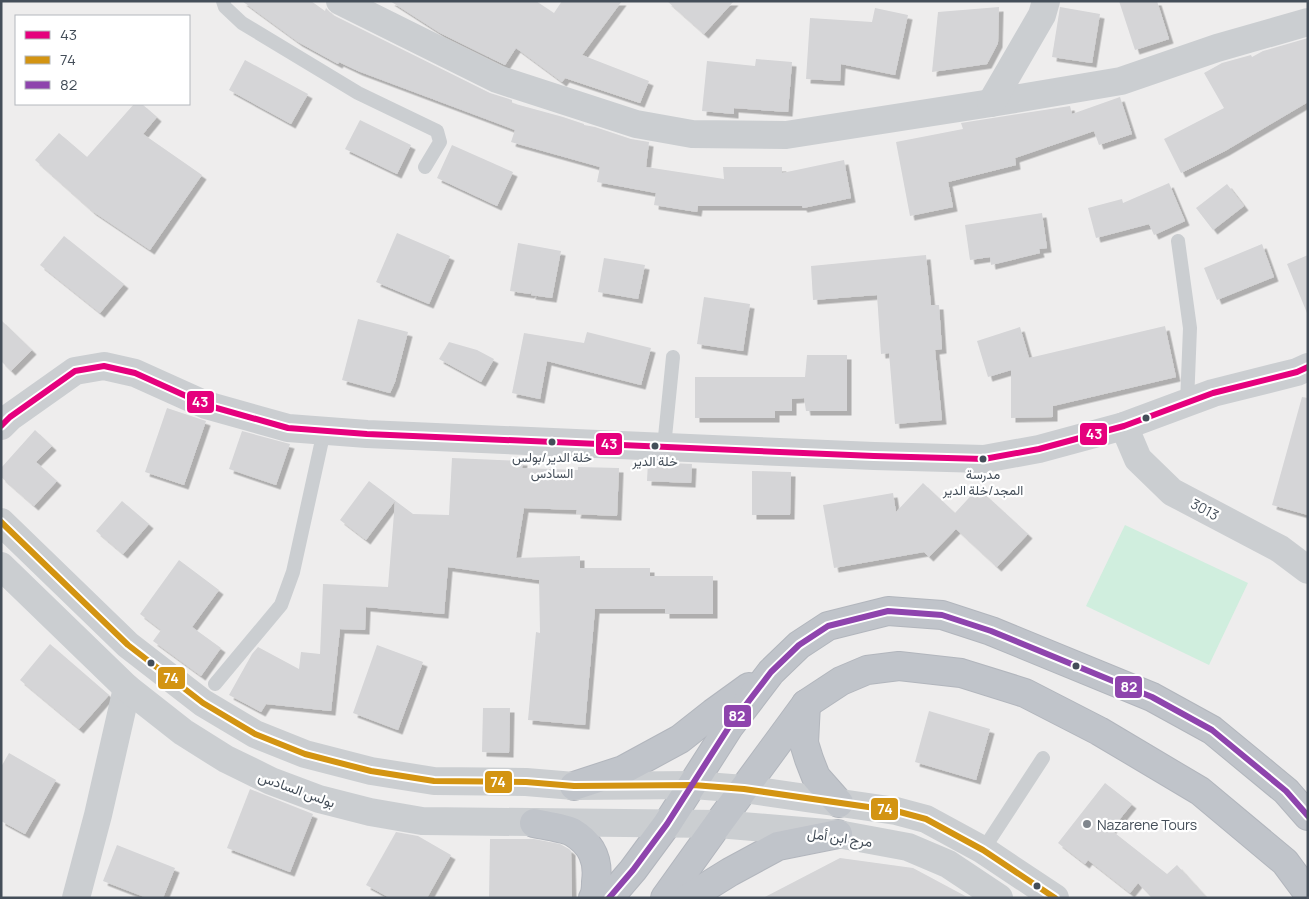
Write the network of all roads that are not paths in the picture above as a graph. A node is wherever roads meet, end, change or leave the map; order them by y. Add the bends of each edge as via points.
1 (223, 1) edge
2 (340, 1) edge
3 (1046, 1) edge
4 (1308, 22) edge
5 (991, 103) junction
6 (425, 167) dead end
7 (1178, 241) dead end
8 (673, 357) dead end
9 (1308, 367) edge
10 (1187, 402) junction
11 (1, 426) edge
12 (1124, 426) junction
13 (324, 431) junction
14 (664, 447) junction
15 (1, 522) edge
16 (1, 566) edge
17 (1308, 570) edge
18 (771, 672) junction
19 (215, 684) dead end
20 (127, 688) junction
21 (806, 704) junction
22 (1043, 758) dead end
23 (693, 785) junction
24 (574, 786) junction
25 (744, 789) junction
26 (839, 803) junction
27 (1308, 816) edge
28 (534, 823) junction
29 (667, 824) junction
30 (718, 824) junction
31 (838, 834) junction
32 (983, 850) junction
33 (1308, 893) edge
34 (76, 898) edge
35 (594, 898) edge
36 (609, 898) edge
37 (665, 898) edge
38 (688, 898) edge
39 (999, 898) edge
40 (1055, 898) edge

1 - 6 lane via 242,23 358,93 437,131 440,142
2 - 5 street via 497,79 636,124 692,134 786,135
3 - 5 street via 1042,15
4 - 5 street via 1216,48 1121,81
7 - 10 lane via 1190,328
8 - 14 lane
9 - 10 street
10 - 12 street
11 - 13 street via 75,370 104,366 135,373 206,405 288,428
12 - 14 street via 1039,450 984,459
12 - 17 street, 3013 via 1138,459 1172,492 1280,550
13 - 14 street
13 - 19 lane via 293,572 281,605
15 - 24 street via 128,645 203,703 255,734 305,754 371,771 434,780
16 - 20 street, بولس السادس
18 - 23 highway via 729,727
18 - 24 highway via 680,739 623,770
18 - 27 highway via 799,645 828,626 888,611 942,615 990,631 1152,697 1212,730 1286,791
20 - 28 street, بولس السادس via 183,732 226,759 319,799 370,812 422,820
20 - 34 street
21 - 25 highway
21 - 26 highway via 804,743 809,759 816,777
21 - 33 highway via 841,681 867,670 899,666 961,673 1026,693 1099,730 1200,791 1285,862
22 - 32 lane
23 - 24 street
23 - 25 street
23 - 29 highway
25 - 26 street
25 - 30 highway
26 - 32 street via 926,819
28 - 29 street, بولس السادس
28 - 35 highway via 570,831 585,842 595,857
29 - 30 street, مرج ابن أمل
29 - 36 highway
30 - 31 street, مرج ابن أمل
30 - 37 highway
31 - 38 highway via 778,846
31 - 39 street, مرج ابن أمل via 908,848 948,864
32 - 40 street

